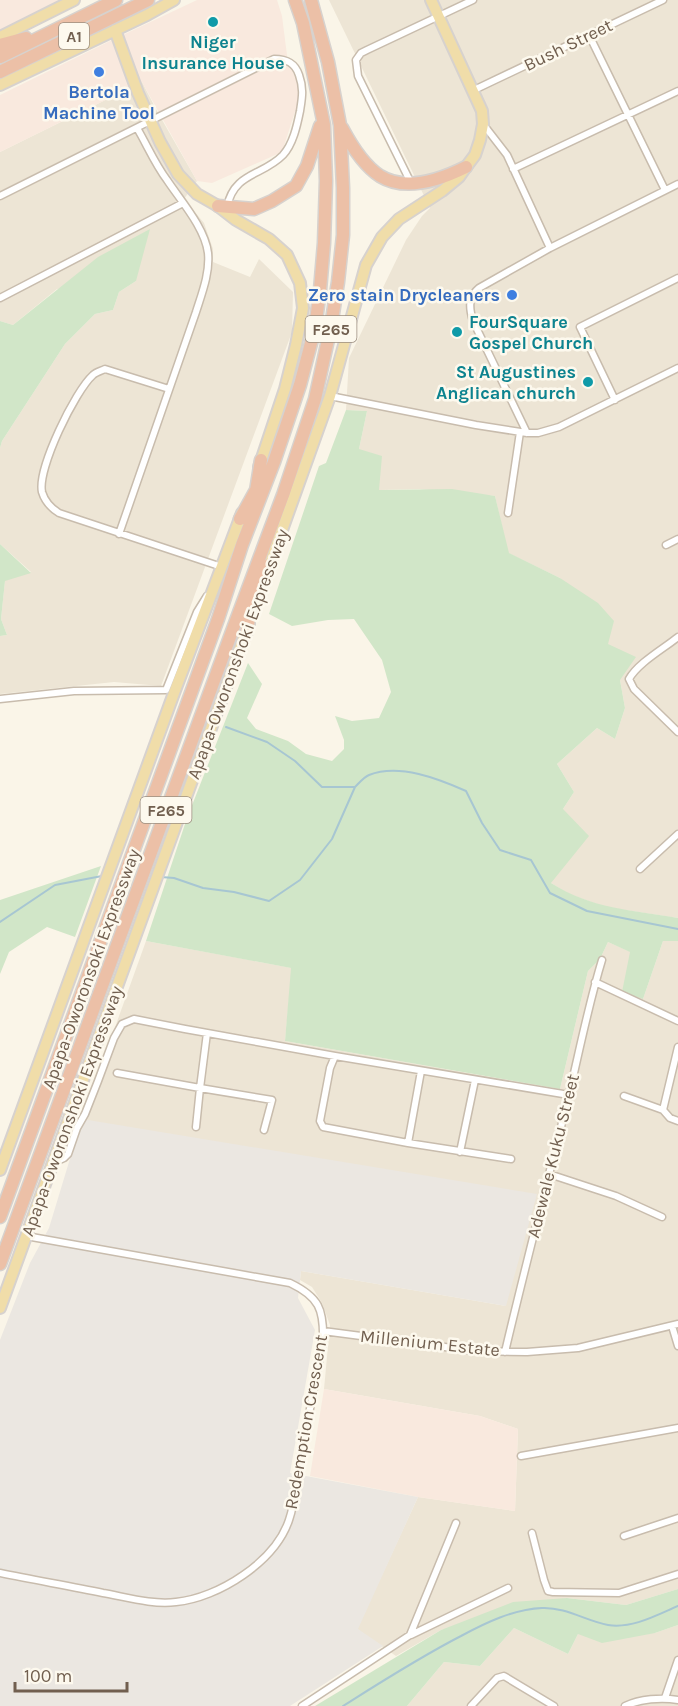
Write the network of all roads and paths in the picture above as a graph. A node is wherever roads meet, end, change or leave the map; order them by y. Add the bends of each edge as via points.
1 (74, 0) edge
2 (116, 0) edge
3 (148, 0) edge
4 (174, 0) edge
5 (295, 0) edge
6 (311, 0) edge
7 (431, 0) edge
8 (473, 0) edge
9 (663, 0) edge
10 (439, 16) junction
11 (115, 30) junction
12 (53, 31) junction
13 (589, 35) junction
14 (0, 37) edge
15 (0, 45) edge
16 (0, 57) edge
17 (27, 58) junction
18 (0, 72) edge
19 (0, 78) edge
20 (0, 85) edge
21 (474, 90) junction
22 (678, 91) edge
23 (322, 113) junction
24 (629, 114) junction
25 (151, 122) junction
26 (483, 124) junction
27 (340, 125) junction
28 (137, 128) junction
29 (466, 167) junction
30 (513, 169) junction
31 (411, 183) junction
32 (678, 184) edge
33 (665, 190) junction
34 (0, 196) edge
35 (183, 203) junction
36 (222, 207) junction
37 (550, 248) junction
38 (678, 278) edge
39 (0, 298) edge
40 (678, 368) edge
41 (169, 389) junction
42 (330, 396) junction
43 (615, 400) junction
44 (523, 432) junction
45 (268, 461) junction
46 (256, 490) junction
47 (508, 513) dead end
48 (240, 519) junction
49 (119, 534) junction
50 (678, 539) edge
51 (242, 545) junction
52 (666, 545) dead end
53 (265, 562) junction
54 (222, 567) junction
55 (214, 590) junction
56 (252, 596) junction
57 (218, 619) joint
58 (234, 626) junction
59 (247, 631) junction
60 (678, 637) edge
61 (0, 699) edge
62 (678, 732) edge
63 (678, 834) edge
64 (640, 869) dead end
65 (602, 960) dead end
66 (69, 982) joint
67 (595, 982) junction
68 (678, 1021) edge
69 (207, 1032) junction
70 (678, 1047) edge
71 (335, 1056) junction
72 (421, 1071) junction
73 (117, 1073) dead end
74 (475, 1080) junction
75 (200, 1088) junction
76 (569, 1095) junction
77 (624, 1096) dead end
78 (663, 1110) junction
79 (678, 1121) edge
80 (196, 1127) dead end
81 (264, 1130) dead end
82 (408, 1143) junction
83 (460, 1152) junction
84 (511, 1159) dead end
85 (53, 1163) junction
86 (0, 1170) edge
87 (549, 1174) junction
88 (0, 1217) edge
89 (662, 1218) dead end
90 (26, 1236) junction
91 (0, 1264) edge
92 (0, 1308) edge
93 (675, 1325) edge
94 (323, 1331) junction
95 (678, 1346) edge
96 (505, 1352) junction
97 (678, 1428) edge
98 (521, 1456) dead end
99 (678, 1518) edge
100 (456, 1523) dead end
101 (532, 1533) dead end
102 (624, 1536) dead end
103 (0, 1573) edge
104 (678, 1574) edge
105 (508, 1588) dead end
106 (410, 1635) junction
107 (678, 1660) edge
108 (665, 1698) junction
109 (678, 1700) edge
110 (302, 1706) edge
111 (471, 1706) edge
112 (554, 1706) edge
113 (625, 1706) edge

1 - 14 main road
2 - 12 highway, A1
3 - 17 highway, A1
4 - 11 main road
5 - 23 highway, Apapa-Oworonshoki Expressway / F265
6 - 27 highway, Apapa-Oworonshoki Expressway / F265
7 - 10 main road
8 - 10 street
9 - 13 street, Bush Street
10 - 21 main road
10 - 31 street via 361,53 356,60 358,76
11 - 20 main road
11 - 25 main road, Apapa-Oworonshoki Expressway
12 - 15 highway
12 - 16 highway, A1
13 - 21 street, Bush Street
13 - 24 street
17 - 18 highway, A1
17 - 19 highway
21 - 26 main road
22 - 24 street
23 - 36 highway via 307,166 296,186 254,209
23 - 45 highway, Apapa-Oworonshoki Expressway / F265 via 325,223 316,318 300,385
24 - 30 street
24 - 33 street
25 - 28 street
25 - 36 main road, Apapa-Oworonshoki Expressway via 182,179 197,194
25 - 36 street via 274,59 290,62 297,68 303,96 296,129 284,154 243,179
26 - 29 main road, Apapa-Oworonshoki Expressway via 475,155
26 - 30 street
27 - 31 highway via 362,159 381,176
27 - 53 highway, Apapa-Oworonshoki Expressway / F265 via 343,235 331,326 315,399
28 - 34 street
28 - 35 street
29 - 31 highway via 449,176
29 - 42 main road, Apapa-Oworonshoki Expressway via 459,177 399,219 382,237 366,265
30 - 37 street
32 - 33 street
33 - 37 street
35 - 39 street
35 - 41 street via 202,233 208,252 207,275
36 - 45 main road, Apapa-Oworonshoki Expressway via 287,255 300,283 303,308
37 - 44 street via 479,288 470,301 473,321
38 - 43 street via 582,326
40 - 43 street
41 - 49 street
41 - 49 street via 105,369 84,387 57,433 43,478 46,501 59,513
42 - 44 street
42 - 53 main road, Apapa-Oworonshoki Expressway
43 - 44 street via 549,431
44 - 47 street
45 - 46 highway
45 - 48 main road, Apapa-Oworonshoki Expressway
45 - 51 highway, Apapa-Oworonshoki Expressway / F265
46 - 48 highway
46 - 51 highway
48 - 54 main road, Apapa-Oworonshoki Expressway
49 - 54 street
50 - 52 street
51 - 57 highway, Apapa-Oworonshoki Expressway / F265
53 - 56 highway
53 - 58 highway, Apapa-Oworonshoki Expressway / F265
53 - 59 main road, Apapa-Oworonshoki Expressway
54 - 55 main road, Apapa-Oworonshoki Expressway
55 - 61 street via 197,612 166,690
55 - 66 main road, Apapa-Oworonshoki Expressway
56 - 58 highway
56 - 59 highway
57 - 88 highway, Apapa-Oworonsoki Expressway / F265
58 - 91 highway, Apapa-Oworonsoki Expressway / F265
59 - 85 main road, Apapa-Oworonshoki Expressway
60 - 62 street via 629,679 634,689
63 - 64 street
65 - 67 street, Adewale Kuku Street
66 - 86 main road, Apapa-Oworonsoki Expressway
67 - 68 street
67 - 76 street, Adewale Kuku Street
69 - 71 street
69 - 75 street
69 - 85 street via 134,1018 122,1024 68,1154
70 - 78 street
71 - 72 street
71 - 82 street via 321,1126
72 - 74 street
72 - 82 street
73 - 75 street
74 - 76 street
74 - 83 street
75 - 80 street
75 - 81 street via 272,1100
76 - 87 street, Adewale Kuku Street
77 - 78 street
78 - 79 street
82 - 83 street
83 - 84 street
85 - 90 main road, Apapa-Oworonshoki Expressway
87 - 89 street via 616,1196
87 - 96 street, Adewale Kuku Street
90 - 92 main road, Apapa-Oworonshoki Expressway
90 - 94 street, Redemption Crescent via 290,1283 302,1288 320,1307
93 - 95 street
93 - 96 street, Millenium Estate via 578,1348
94 - 96 street, Millenium Estate
94 - 103 street, Redemption Crescent via 289,1521 272,1549 245,1574 190,1600 152,1602
97 - 98 street
99 - 102 street
100 - 106 street
101 - 104 street via 548,1591 620,1593
105 - 106 street
106 - 110 street
107 - 108 street
108 - 109 street
108 - 113 street
111 - 112 street via 497,1678 504,1676

